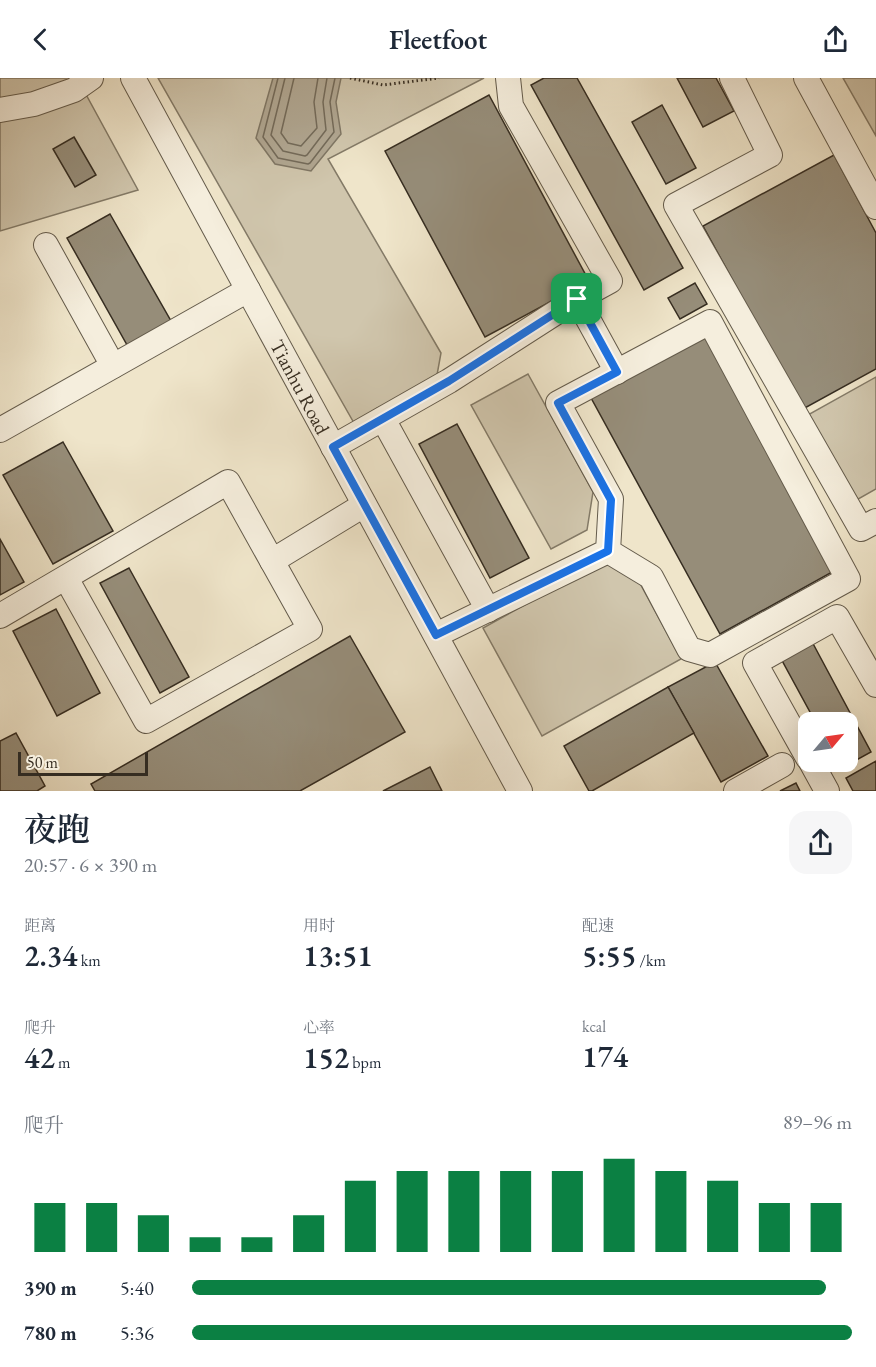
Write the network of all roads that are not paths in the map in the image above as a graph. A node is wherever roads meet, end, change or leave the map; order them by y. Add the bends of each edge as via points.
1 (91, 78) edge
2 (133, 78) edge
3 (508, 78) edge
4 (732, 78) edge
5 (806, 78) edge
6 (0, 110) edge
7 (876, 207) edge
8 (46, 245) dead end
9 (248, 290) junction
10 (577, 299) junction
11 (113, 366) junction
12 (617, 372) junction
13 (383, 419) junction
14 (0, 430) edge
15 (333, 447) junction
16 (364, 505) junction
17 (876, 521) edge
18 (608, 551) junction
19 (272, 561) junction
20 (66, 578) junction
21 (488, 610) junction
22 (0, 616) edge
23 (436, 635) junction
24 (876, 685) edge
25 (798, 740) edge
26 (782, 765) dead end
27 (817, 772) edge
28 (520, 791) edge
29 (736, 791) edge
30 (827, 791) edge

1 - 6 street via 74,90 34,104
2 - 9 street, Tianhu Road
3 - 10 street via 511,106 610,281
4 - 17 street via 770,155 676,205 861,530
5 - 7 street
8 - 11 street
9 - 11 street
9 - 15 street, Tianhu Road
10 - 12 street
10 - 13 street
11 - 14 street
12 - 18 street via 558,403 611,500
12 - 18 street via 710,322 848,579 710,655 689,650 651,577
13 - 15 street
13 - 21 street
15 - 16 street, Tianhu Road
16 - 19 street
16 - 23 street, Tianhu Road
18 - 21 street
19 - 20 street via 228,482
19 - 20 street via 310,629 146,721
20 - 22 street
21 - 23 street
23 - 28 street, Tianhu Road
24 - 25 street via 837,617 755,663
26 - 29 street
27 - 30 street

